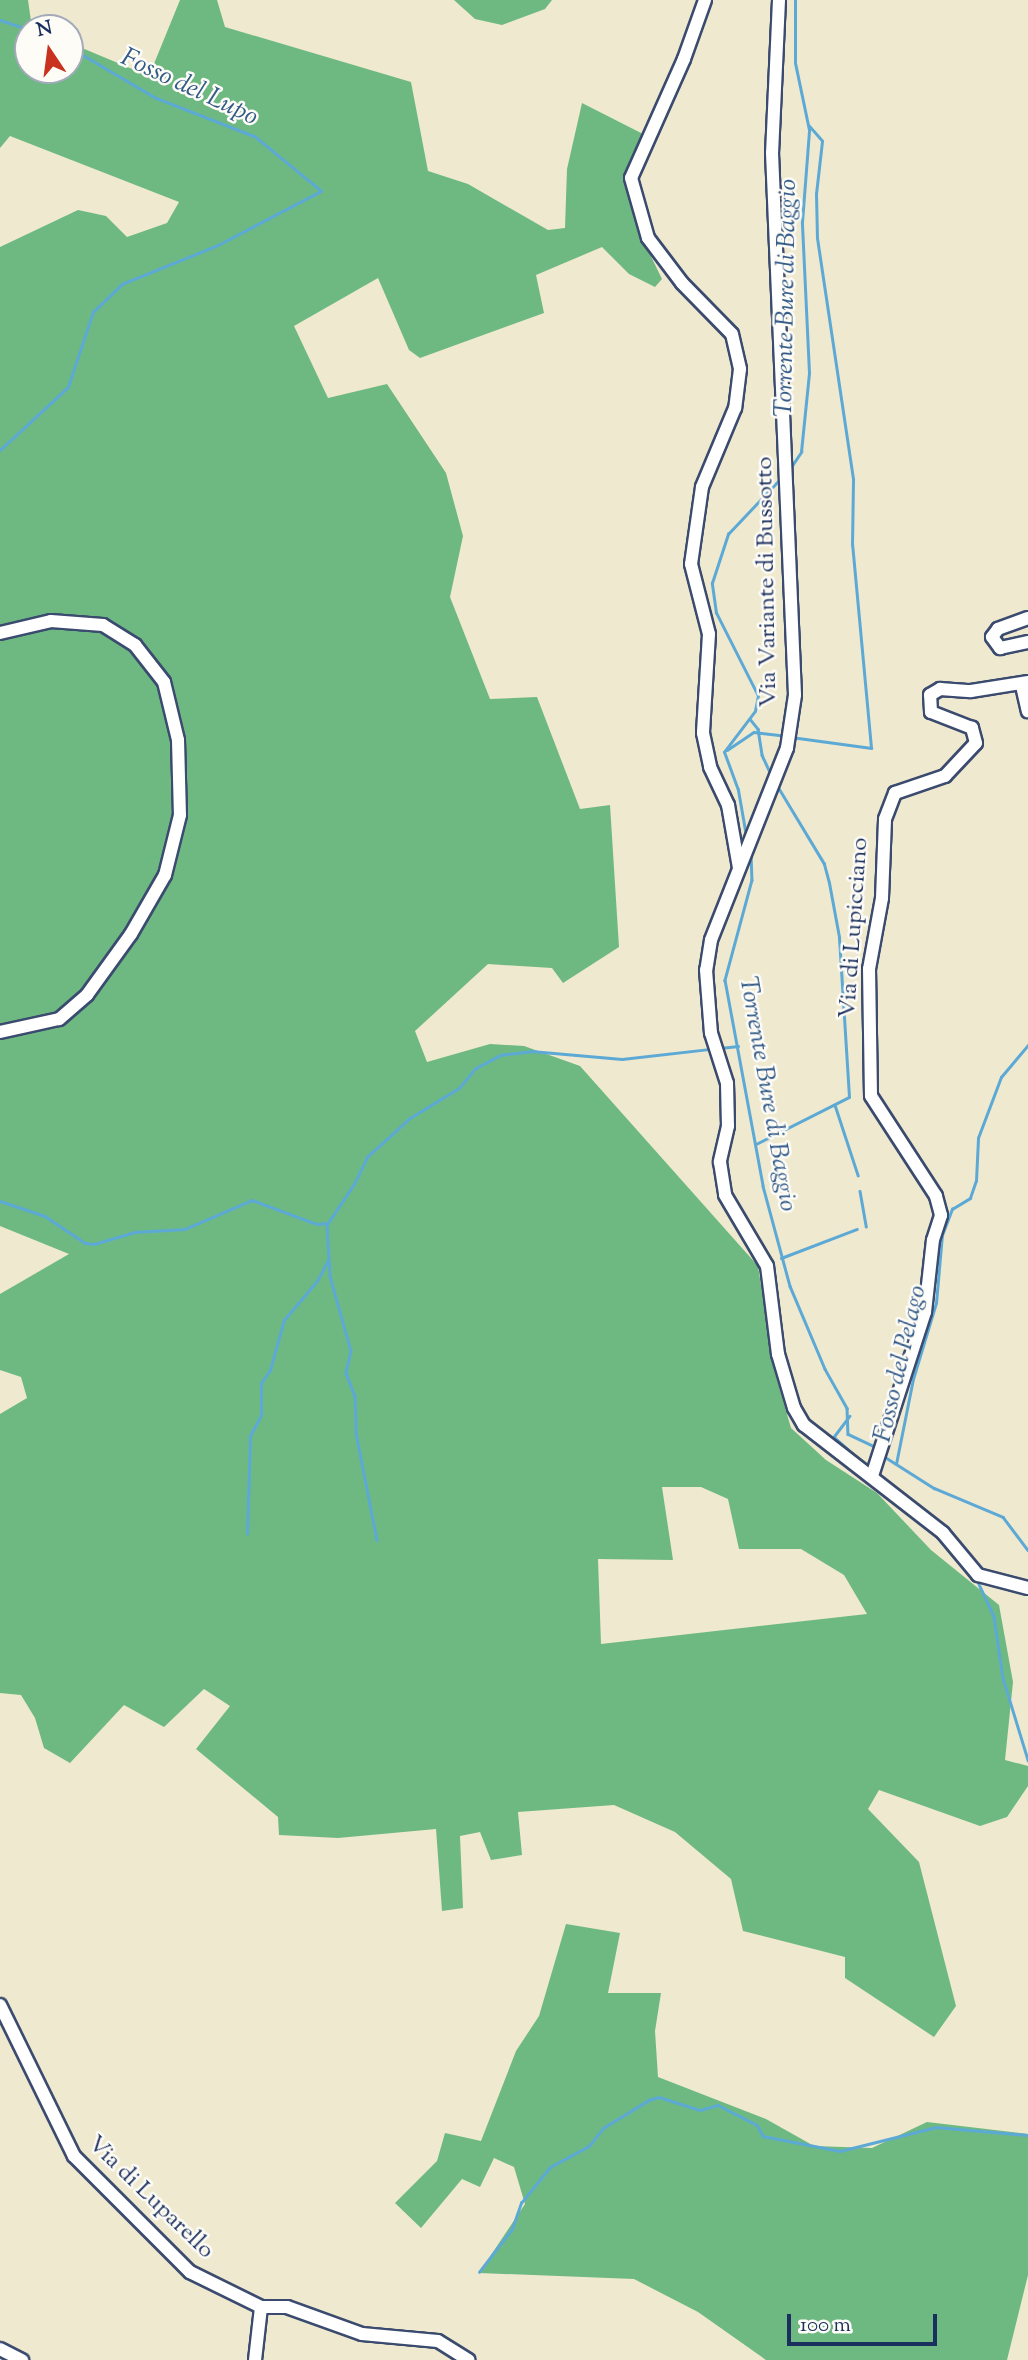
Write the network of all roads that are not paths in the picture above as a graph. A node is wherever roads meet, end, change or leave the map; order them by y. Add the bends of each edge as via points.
1 (705, 0) edge
2 (779, 0) edge
3 (1028, 618) edge
4 (0, 633) edge
5 (1028, 642) edge
6 (1025, 684) edge
7 (1028, 711) edge
8 (739, 870) junction
9 (0, 1032) edge
10 (874, 1471) junction
11 (1028, 1588) edge
12 (0, 2005) edge
13 (261, 2307) junction
14 (0, 2349) edge
15 (22, 2360) edge
16 (255, 2360) edge
17 (469, 2360) edge

1 - 8 street via 631,178 648,238 682,283 732,334 740,369 726,434 702,487 691,564 709,634 703,733 710,767 728,805
2 - 8 street, Via Variante di Bussotto via 772,153 794,695 787,748
3 - 5 street via 998,629 992,637 1000,648
4 - 9 street via 51,621 103,625 135,645 164,682 178,740 180,815 165,875 131,934 87,995 59,1019
6 - 7 street, Via di Lupicciano
6 - 10 street, Via di Lupicciano via 940,690 930,695 931,712 972,727 976,743 945,776 895,793 885,819 882,898 871,938 869,969 869,1082 874,1106 936,1196 941,1215 933,1240 925,1312
8 - 10 street, Via Variante di Bussotto via 711,940 706,971 711,1033 727,1083 728,1126 720,1162 725,1195 767,1266 778,1354 799,1417 817,1438
10 - 11 street, Via Variante di Bussotto via 943,1533 978,1575
12 - 13 street, Via di Luparello via 74,2156 190,2272
13 - 16 street
13 - 17 street, Via di Luparello via 288,2306 362,2334 438,2341
14 - 15 street

